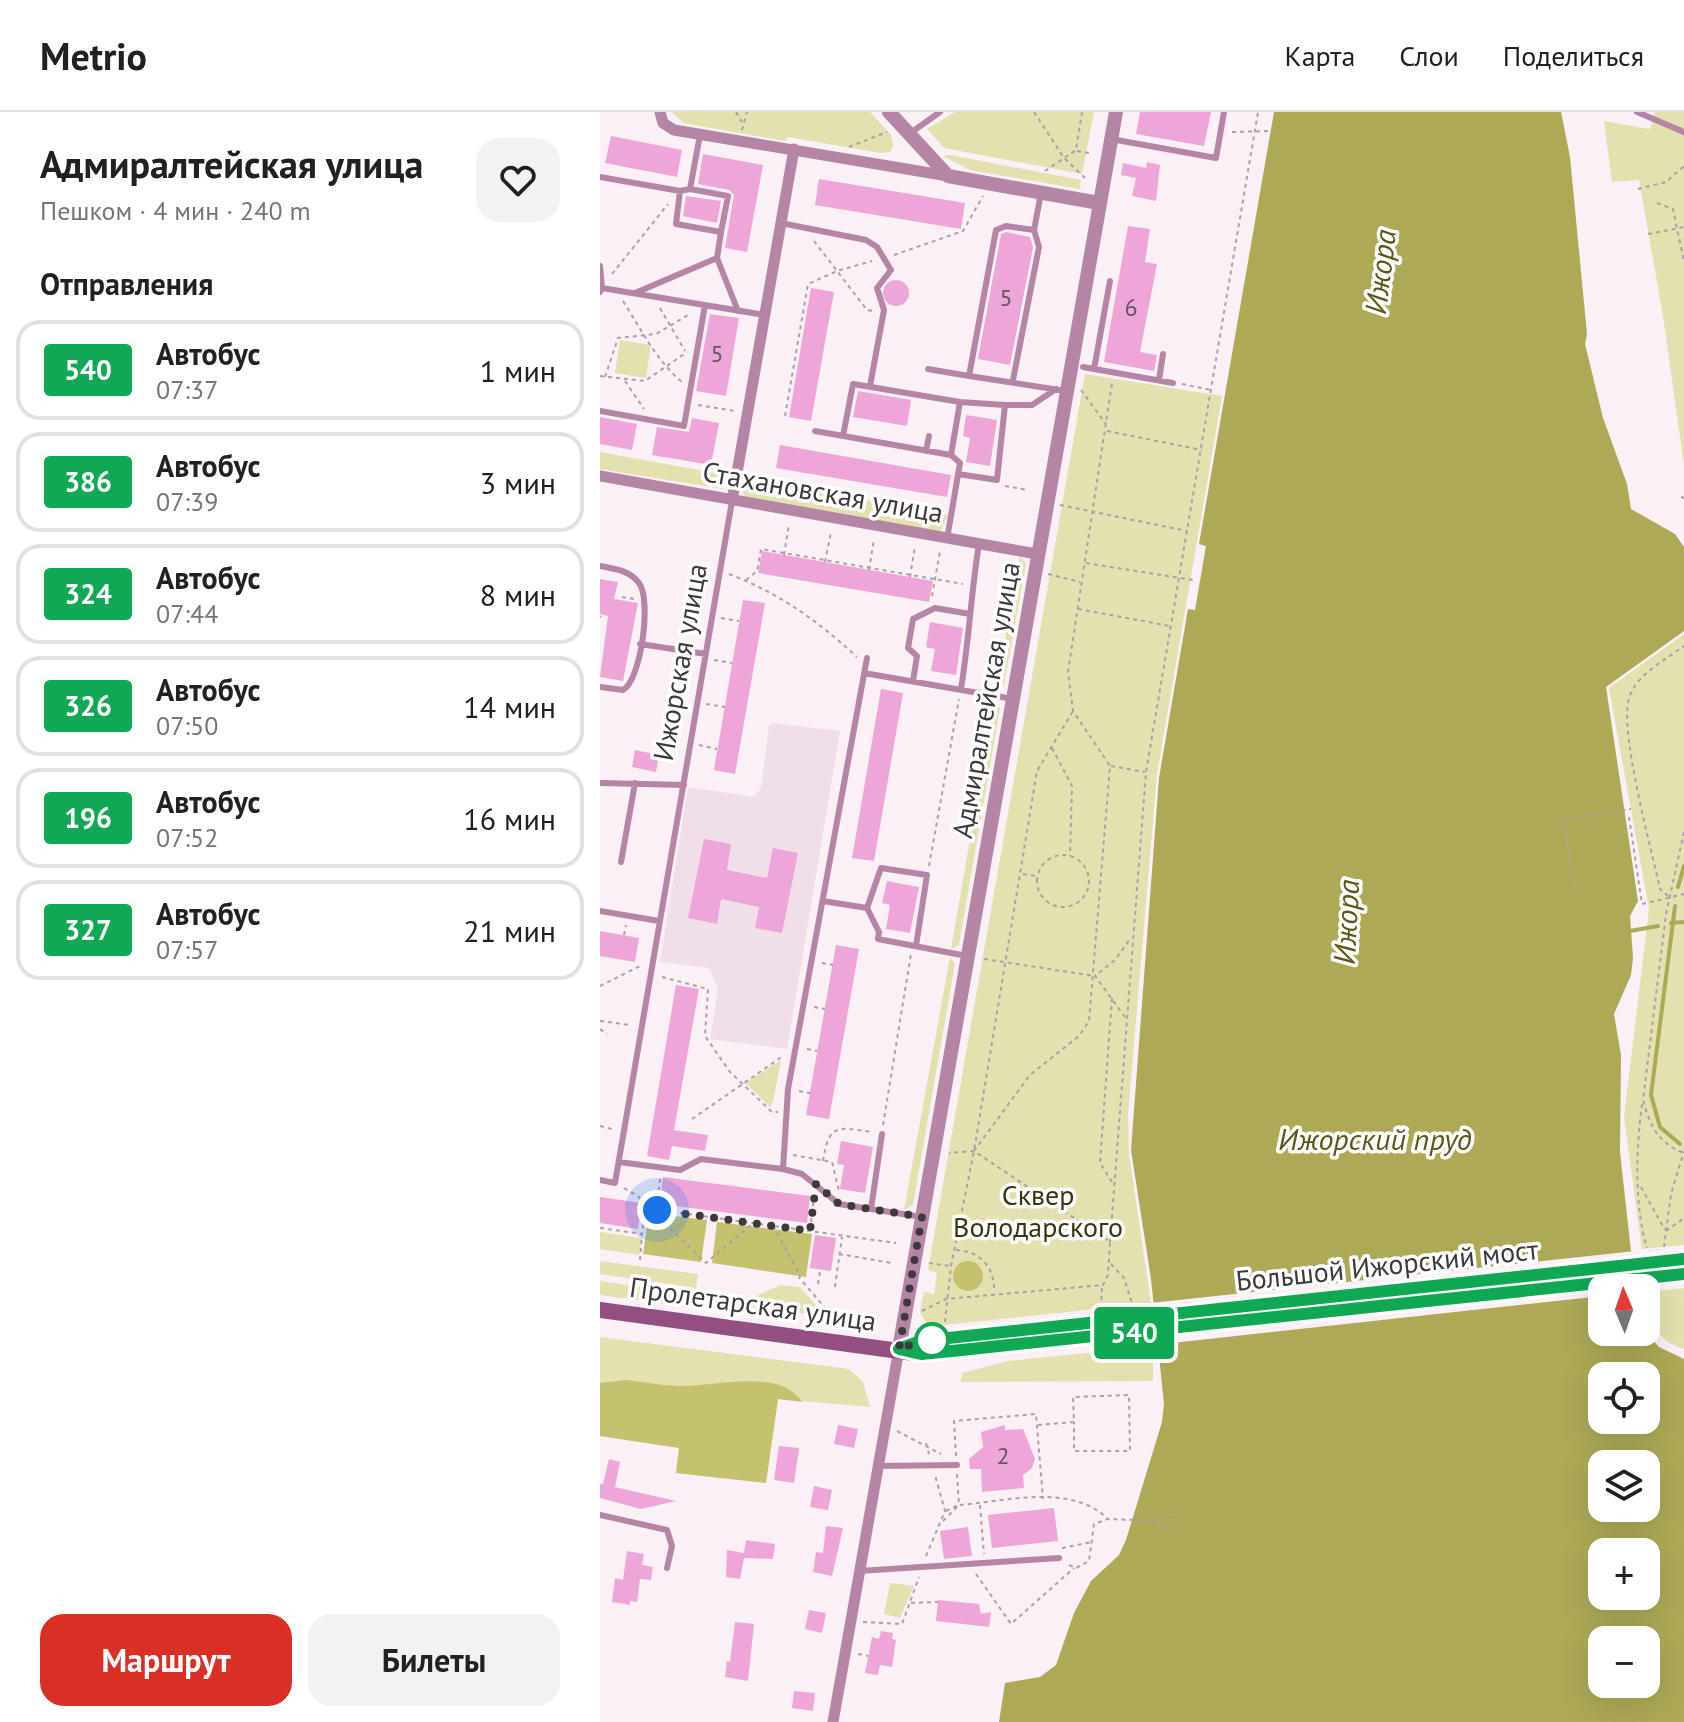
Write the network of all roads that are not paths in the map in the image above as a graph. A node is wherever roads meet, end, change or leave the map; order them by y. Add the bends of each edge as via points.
1 (660, 112) edge
2 (889, 112) edge
3 (940, 112) edge
4 (1116, 112) edge
5 (1224, 112) edge
6 (1637, 112) edge
7 (1684, 132) edge
8 (909, 134) junction
9 (700, 135) junction
10 (1111, 139) junction
11 (794, 149) junction
12 (948, 176) junction
13 (600, 177) edge
14 (690, 189) junction
15 (680, 191) junction
16 (1041, 193) junction
17 (1099, 203) junction
18 (781, 223) junction
19 (1034, 230) junction
20 (721, 232) junction
21 (717, 258) junction
22 (600, 266) edge
23 (1110, 281) dead end
24 (601, 290) edge
25 (635, 293) junction
26 (705, 305) junction
27 (738, 311) junction
28 (765, 315) junction
29 (1163, 354) dead end
30 (1083, 367) dead end
31 (928, 369) dead end
32 (1094, 369) junction
33 (969, 376) junction
34 (1013, 380) junction
35 (1159, 380) junction
36 (1173, 383) road end
37 (870, 386) junction
38 (1067, 389) junction
39 (960, 402) junction
40 (1005, 405) junction
41 (600, 411) edge
42 (815, 431) dead end
43 (843, 436) junction
44 (929, 436) dead end
45 (926, 451) junction
46 (951, 455) junction
47 (958, 474) junction
48 (600, 476) edge
49 (732, 501) junction
50 (945, 539) junction
51 (979, 544) junction
52 (1037, 554) junction
53 (600, 566) edge
54 (970, 614) junction
55 (640, 644) junction
56 (706, 654) junction
57 (866, 661) road end
58 (864, 673) junction
59 (913, 681) junction
60 (600, 687) edge
61 (961, 689) junction
62 (1013, 699) junction
63 (600, 783) edge
64 (635, 783) junction
65 (684, 785) junction
66 (621, 862) dead end
67 (823, 901) junction
68 (867, 908) junction
69 (600, 911) edge
70 (659, 921) junction
71 (916, 946) junction
72 (973, 957) junction
73 (882, 1134) road end
74 (619, 1162) junction
75 (783, 1169) junction
76 (600, 1180) edge
77 (871, 1209) junction
78 (922, 1217) junction
79 (1684, 1259) edge
80 (1645, 1265) junction
81 (1684, 1274) edge
82 (600, 1310) edge
83 (1136, 1320) joint
84 (899, 1349) junction
85 (957, 1465) road end
86 (878, 1466) junction
87 (600, 1515) edge
88 (1059, 1558) road end
89 (667, 1568) dead end
90 (859, 1571) junction
91 (833, 1722) edge

1 - 9 street via 663,123 674,130
2 - 8 street
3 - 8 lane
4 - 10 street, Адмиралтейская улица
5 - 10 lane via 1216,158
6 - 7 lane
8 - 12 street
9 - 11 street
9 - 14 lane
10 - 17 street, Адмиралтейская улица
11 - 12 street
11 - 18 street, Ижорская улица
12 - 16 street
13 - 15 lane
14 - 15 lane
14 - 20 lane via 728,196
15 - 20 lane via 676,224
16 - 17 street
16 - 19 lane
17 - 38 street, Адмиралтейская улица
18 - 28 street, Ижорская улица
18 - 37 lane via 866,240 891,270 877,288 883,314
19 - 33 lane via 996,230
19 - 34 lane via 1039,247
20 - 21 lane
21 - 25 lane
21 - 27 lane
22 - 24 lane
23 - 32 lane
24 - 25 lane
25 - 26 lane
26 - 27 lane
26 - 41 lane via 684,426
27 - 28 lane
28 - 49 street, Ижорская улица
29 - 35 lane
30 - 32 lane
31 - 33 lane
32 - 35 lane
33 - 34 lane
34 - 38 lane
35 - 36 lane
37 - 39 lane
37 - 43 lane via 853,384
38 - 40 lane via 1032,405
38 - 52 street, Адмиралтейская улица
39 - 40 lane
39 - 46 lane
40 - 47 lane via 997,480
42 - 43 lane
43 - 45 lane
44 - 45 lane
45 - 46 lane
46 - 47 lane via 960,463
47 - 50 lane
48 - 49 street, Стахановская улица
49 - 50 street, Стахановская улица
49 - 56 lane, Ижорская улица
50 - 51 street, Стахановская улица
51 - 52 street, Стахановская улица
51 - 54 lane
52 - 62 street, Адмиралтейская улица
53 - 55 lane via 631,575 644,592
54 - 59 lane via 930,609 913,619 908,648 917,656
54 - 61 lane
55 - 56 lane
55 - 60 lane via 629,686
56 - 65 lane, Ижорская улица
57 - 58 lane
58 - 59 lane
58 - 67 lane
59 - 61 lane
61 - 62 lane
62 - 72 street, Адмиралтейская улица
63 - 64 lane
64 - 65 lane
64 - 66 lane
65 - 70 lane, Ижорская улица
67 - 68 lane
67 - 75 lane via 786,1113
68 - 71 lane via 878,939
68 - 71 lane via 881,868 927,875
69 - 70 lane
70 - 74 lane, Ижорская улица
71 - 72 lane
72 - 78 street, Адмиралтейская улица
73 - 77 lane
74 - 75 lane via 680,1170 701,1159
74 - 76 lane, Ижорская улица via 615,1183
75 - 77 lane via 802,1174 842,1204
77 - 78 lane
78 - 84 street, Адмиралтейская улица
79 - 80 main road
80 - 81 main road
80 - 83 main road, Большой Ижорский мост
82 - 84 main road, Пролетарская улица
83 - 84 main road, Пролетарская улица via 931,1353
84 - 86 street, Адмиралтейская улица
85 - 86 lane
86 - 90 street, Адмиралтейская улица
87 - 89 lane via 667,1530 672,1546
88 - 90 lane
90 - 91 street, Адмиралтейская улица

